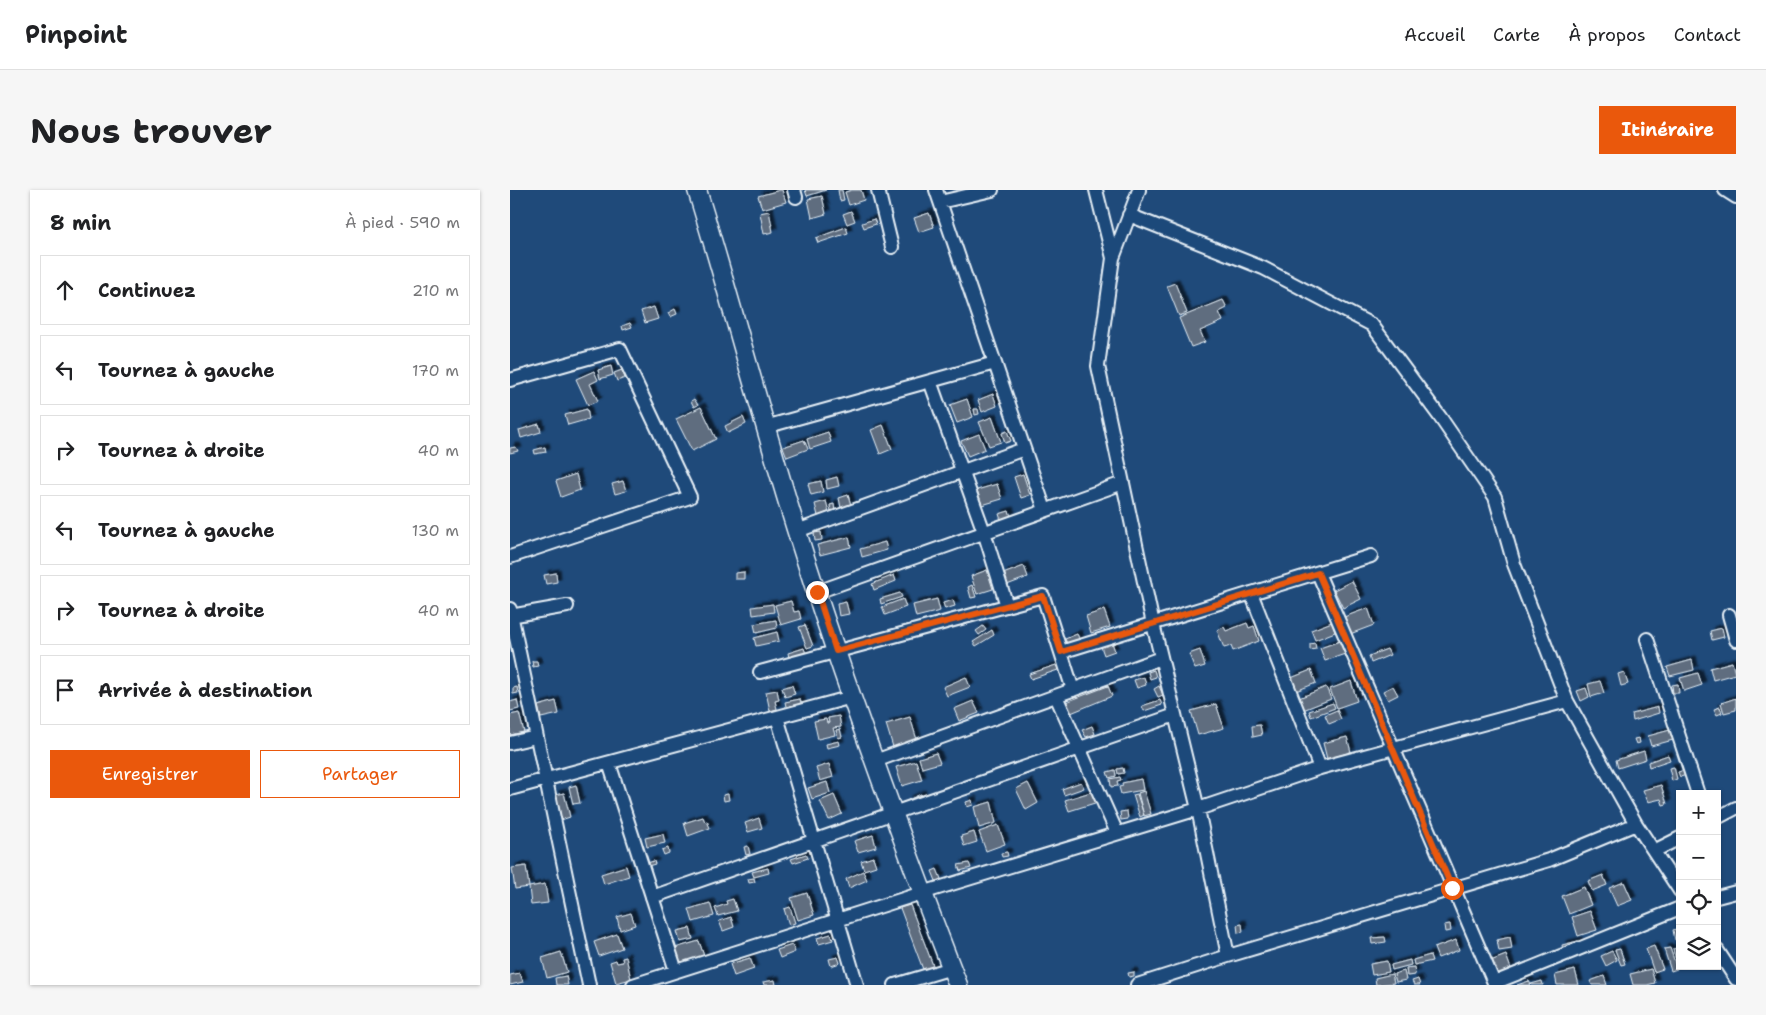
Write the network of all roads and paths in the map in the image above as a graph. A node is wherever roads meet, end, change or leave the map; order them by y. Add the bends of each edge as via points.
1 (697, 190) edge
2 (878, 190) edge
3 (992, 190) edge
4 (1096, 190) edge
5 (1139, 190) edge
6 (1724, 190) edge
7 (938, 196) edge
8 (1736, 197) edge
9 (1129, 215) junction
10 (892, 247) dead end
11 (1113, 258) junction
12 (995, 363) junction
13 (510, 380) edge
14 (930, 381) junction
15 (765, 427) junction
16 (1024, 449) junction
17 (962, 470) junction
18 (1123, 482) junction
19 (1046, 510) junction
20 (797, 531) junction
21 (984, 532) junction
22 (1371, 556) dead end
23 (510, 557) edge
24 (1318, 573) junction
25 (817, 592) junction
26 (1251, 593) junction
27 (567, 606) dead end
28 (1007, 606) junction
29 (510, 614) edge
30 (1729, 615) dead end
31 (1153, 624) junction
32 (1647, 639) dead end
33 (1736, 640) edge
34 (836, 651) junction
35 (1061, 652) junction
36 (1161, 658) junction
37 (760, 672) dead end
38 (1073, 690) junction
39 (1056, 696) junction
40 (852, 697) junction
41 (1567, 700) junction
42 (1175, 715) junction
43 (777, 717) junction
44 (536, 737) junction
45 (510, 743) edge
46 (1079, 748) junction
47 (1393, 748) junction
48 (875, 761) junction
49 (609, 762) junction
50 (1320, 768) junction
51 (545, 780) junction
52 (510, 789) edge
53 (1697, 790) edge
54 (1736, 808) edge
55 (1198, 809) junction
56 (894, 813) junction
57 (1721, 816) edge
58 (1636, 824) junction
59 (1117, 833) junction
60 (814, 840) junction
61 (1676, 840) edge
62 (1654, 851) junction
63 (1676, 885) edge
64 (1452, 888) junction
65 (1736, 892) edge
66 (922, 893) junction
67 (1721, 896) edge
68 (652, 897) junction
69 (1676, 910) edge
70 (838, 920) junction
71 (1228, 956) junction
72 (1721, 956) edge
73 (952, 968) junction
74 (676, 972) junction
75 (1736, 979) edge
76 (1494, 984) edge
77 (589, 985) edge
78 (633, 985) edge
79 (857, 985) edge
80 (895, 985) edge
81 (958, 985) edge
82 (1137, 985) edge

1 - 15 main road
2 - 10 street
3 - 7 street
4 - 11 street
5 - 9 street
6 - 8 street
7 - 12 street
9 - 11 street
9 - 41 street via 1263,268 1372,326 1495,497 1514,564
11 - 18 street via 1098,366
12 - 14 street
12 - 16 street
13 - 23 street via 620,350 690,497
14 - 15 street
14 - 17 street
15 - 20 main road
16 - 17 street
16 - 19 street
17 - 20 street
17 - 21 street
18 - 19 street
18 - 31 street
19 - 21 street
20 - 25 main road
21 - 25 street
21 - 28 street
22 - 24 street
24 - 26 street
24 - 47 street
25 - 34 main road
26 - 31 street
26 - 50 street
27 - 29 street
28 - 34 street
28 - 35 street via 1043,596
29 - 44 street
30 - 33 street
31 - 35 street
31 - 36 street
32 - 53 street
34 - 37 street
34 - 40 main road
35 - 38 street
36 - 38 street
36 - 42 street
38 - 39 street
39 - 46 street
39 - 48 street
40 - 43 street
40 - 48 main road
41 - 47 street
41 - 58 street
42 - 46 street
42 - 55 street
43 - 49 street
43 - 60 street
44 - 45 street
44 - 51 street
46 - 56 street
46 - 59 street
47 - 50 street
47 - 64 street
48 - 56 main road
49 - 51 street
49 - 68 street
50 - 55 street
51 - 52 street
51 - 77 street
54 - 57 street
55 - 59 street
55 - 71 street
56 - 60 street
56 - 66 main road
58 - 62 street
58 - 64 street via 1550,860
59 - 66 street
60 - 68 street
60 - 70 street
61 - 62 street
62 - 63 street
64 - 71 street
64 - 76 street
65 - 67 street
66 - 70 street
66 - 73 main road
68 - 74 street
69 - 76 street
70 - 74 street
70 - 79 street
71 - 82 street
72 - 75 street
73 - 80 street
73 - 81 main road
74 - 78 street

